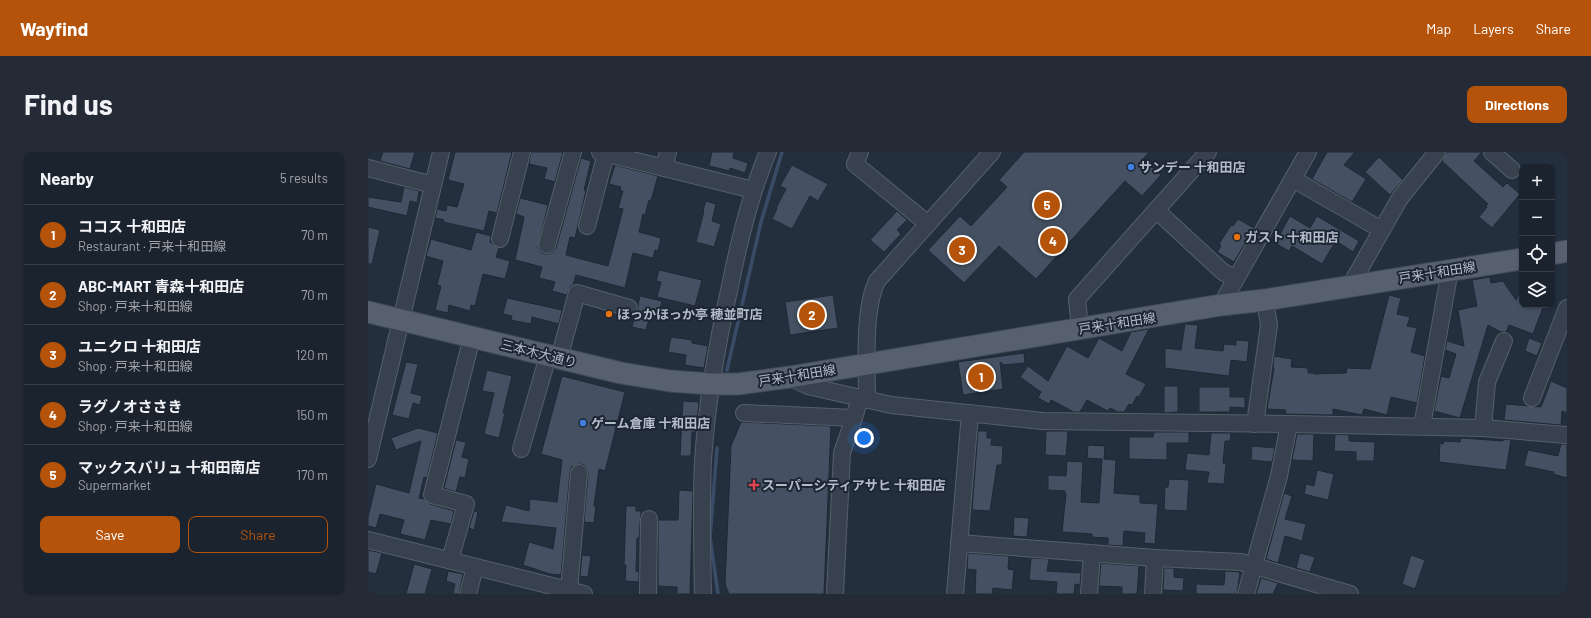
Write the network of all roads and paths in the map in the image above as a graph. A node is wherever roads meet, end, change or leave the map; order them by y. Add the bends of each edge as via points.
1 (441, 152) edge
2 (522, 152) edge
3 (573, 152) edge
4 (668, 152) edge
5 (768, 152) edge
6 (860, 152) edge
7 (992, 152) edge
8 (1208, 152) edge
9 (1308, 152) edge
10 (1437, 152) edge
11 (1492, 152) edge
12 (603, 153) edge
13 (368, 168) edge
14 (664, 168) junction
15 (1512, 170) dead end
16 (1293, 179) junction
17 (433, 185) junction
18 (753, 190) junction
19 (1156, 210) junction
20 (928, 224) junction
21 (587, 226) dead end
22 (1382, 230) junction
23 (500, 240) dead end
24 (547, 245) dead end
25 (1567, 251) edge
26 (1555, 253) edge
27 (1519, 258) edge
28 (1450, 270) junction
29 (1236, 279) junction
30 (1350, 286) junction
31 (1265, 300) junction
32 (1221, 305) junction
33 (629, 308) dead end
34 (1567, 308) edge
35 (368, 312) edge
36 (400, 320) junction
37 (1080, 328) junction
38 (472, 337) junction
39 (1504, 341) dead end
40 (554, 357) junction
41 (866, 364) junction
42 (790, 377) junction
43 (711, 384) junction
44 (1532, 398) dead end
45 (864, 399) junction
46 (744, 413) dead end
47 (970, 413) junction
48 (854, 418) junction
49 (1255, 424) junction
50 (1289, 424) junction
51 (1422, 426) junction
52 (1483, 428) junction
53 (1567, 435) edge
54 (521, 448) dead end
55 (368, 459) edge
56 (579, 473) dead end
57 (649, 518) dead end
58 (368, 540) edge
59 (959, 544) junction
60 (1092, 554) junction
61 (1155, 558) junction
62 (450, 560) junction
63 (1254, 566) junction
64 (475, 567) junction
65 (550, 590) edge
66 (576, 592) edge
67 (468, 594) edge
68 (648, 594) edge
69 (703, 594) edge
70 (834, 594) edge
71 (955, 594) edge
72 (1089, 594) edge
73 (1153, 594) edge
74 (1246, 594) edge
75 (1350, 594) edge

1 - 17 street
2 - 23 street
3 - 24 street
4 - 14 street
5 - 18 street
6 - 20 street via 855,164
7 - 20 street
8 - 19 street
9 - 16 street
10 - 22 street via 1400,198
11 - 15 street
12 - 14 street
12 - 21 street
13 - 17 street
14 - 18 street
16 - 22 street
16 - 29 street
17 - 36 street
18 - 43 street via 734,266
19 - 29 street via 1223,272
19 - 37 street via 1077,299
20 - 41 street via 876,281 869,302
22 - 30 street
25 - 26 main road
27 - 28 main road, 戸来十和田線
28 - 30 main road, 戸来十和田線
28 - 51 street
29 - 32 street
30 - 31 main road, 戸来十和田線
31 - 32 main road, 戸来十和田線
31 - 49 street via 1269,325
32 - 37 main road, 戸来十和田線
33 - 40 street via 577,293
34 - 44 street
35 - 36 main road, 三本木大通り
36 - 38 main road, 三本木大通り
36 - 55 street
37 - 41 main road, 戸来十和田線
38 - 40 main road, 三本木大通り
38 - 62 street via 432,495 466,504
39 - 52 street via 1487,382
40 - 43 main road, 三本木大通り via 621,373
40 - 54 street
41 - 42 main road, 戸来十和田線
41 - 45 street
42 - 43 main road, 戸来十和田線 via 738,384
42 - 45 street via 808,386
43 - 69 street via 703,458
45 - 47 street via 891,405
45 - 48 street
46 - 48 street
47 - 49 street via 1043,421
47 - 59 street
48 - 70 street via 842,453
49 - 50 street
50 - 51 street
50 - 63 street via 1279,476
51 - 52 street
52 - 53 street
56 - 66 street
57 - 68 street
58 - 62 street
59 - 60 street
59 - 71 street
60 - 61 street
60 - 72 street
61 - 63 street via 1241,562
61 - 73 street
62 - 64 street
63 - 74 street
63 - 75 street
64 - 65 street
64 - 67 street
65 - 66 street

